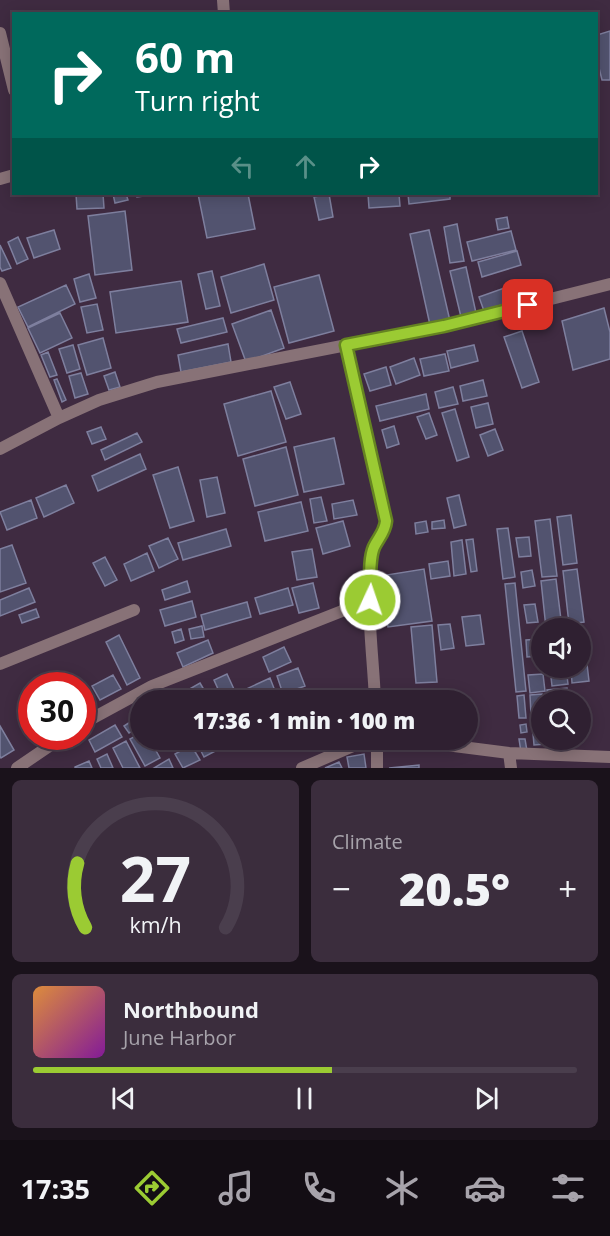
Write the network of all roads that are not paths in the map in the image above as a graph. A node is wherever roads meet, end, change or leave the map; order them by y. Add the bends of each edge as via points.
1 (0, 33) edge
2 (12, 82) edge
3 (0, 283) edge
4 (610, 284) edge
5 (346, 345) junction
6 (59, 418) junction
7 (0, 449) edge
8 (370, 600) junction
9 (134, 610) dead end
10 (0, 664) edge
11 (374, 690) edge
12 (96, 716) edge
13 (478, 749) edge
14 (43, 750) edge
15 (344, 750) edge
16 (377, 750) edge
17 (509, 753) junction
18 (610, 757) edge
19 (17, 768) edge
20 (302, 768) edge
21 (376, 768) edge
22 (511, 768) edge

1 - 2 street
3 - 6 street
4 - 5 street via 444,326
5 - 6 street via 157,382 99,400
5 - 8 street via 386,521 386,529 372,555
6 - 7 street
8 - 11 street
8 - 12 street via 152,686
9 - 10 street
13 - 17 street
14 - 19 street
15 - 20 street
16 - 21 street
17 - 18 street
17 - 22 street

